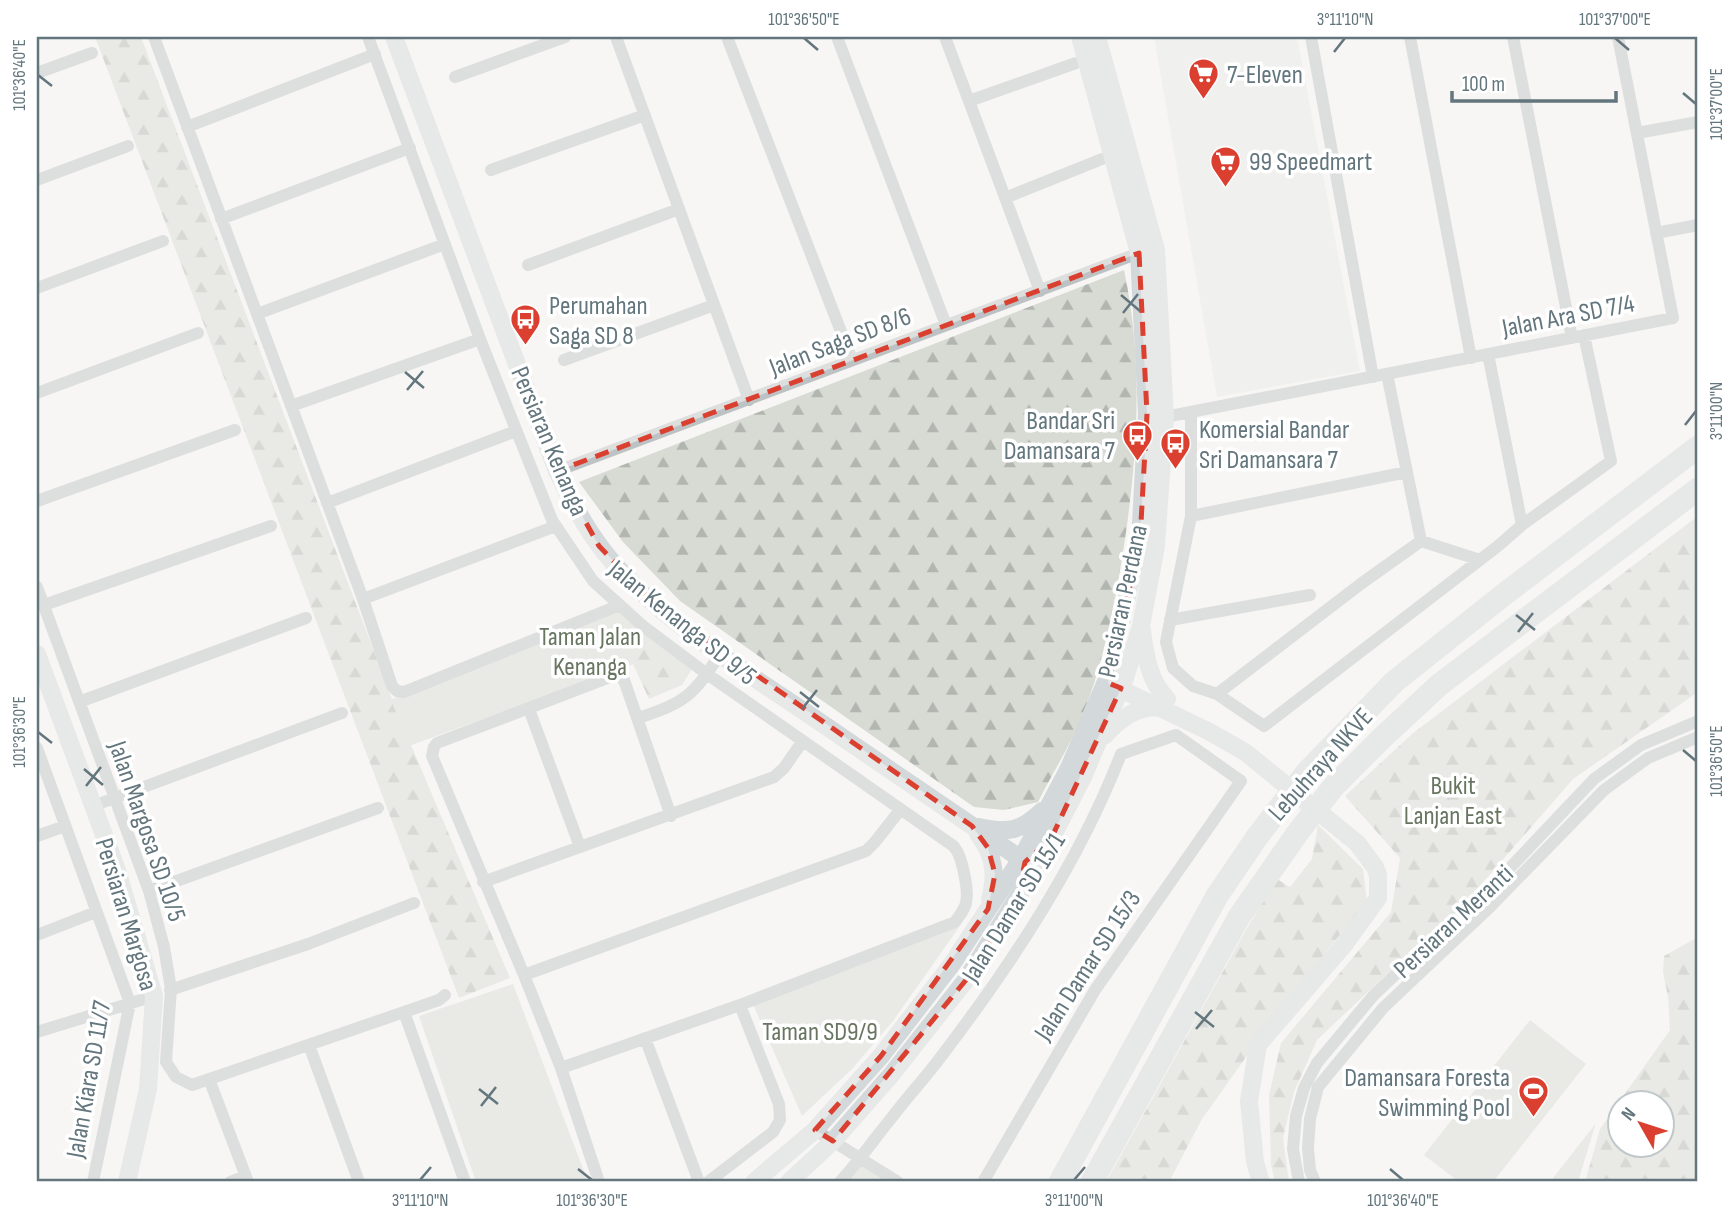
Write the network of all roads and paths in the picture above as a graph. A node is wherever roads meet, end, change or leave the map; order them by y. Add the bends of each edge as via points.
1 (154, 37) edge
2 (368, 37) edge
3 (394, 37) edge
4 (565, 37) edge
5 (616, 37) edge
6 (727, 37) edge
7 (837, 37) edge
8 (945, 37) edge
9 (1080, 37) edge
10 (1097, 37) edge
11 (1311, 37) edge
12 (1410, 37) edge
13 (1513, 37) edge
14 (1618, 37) edge
15 (92, 53) dead end
16 (374, 54) junction
17 (1076, 63) dead end
18 (37, 73) edge
19 (455, 77) dead end
20 (969, 101) junction
21 (645, 115) junction
22 (1698, 122) edge
23 (187, 127) junction
24 (1637, 132) junction
25 (128, 146) dead end
26 (410, 148) junction
27 (1102, 159) dead end
28 (491, 170) dead end
29 (37, 180) edge
30 (1005, 198) junction
31 (679, 209) junction
32 (221, 219) junction
33 (1698, 225) edge
34 (1656, 233) junction
35 (163, 241) dead end
36 (445, 244) junction
37 (1139, 253) junction
38 (528, 265) dead end
39 (37, 288) edge
40 (1040, 291) junction
41 (714, 305) junction
42 (257, 314) junction
43 (946, 325) junction
44 (198, 333) dead end
45 (1578, 337) junction
46 (480, 339) junction
47 (1488, 354) junction
48 (1471, 358) junction
49 (564, 360) dead end
50 (852, 360) junction
51 (1387, 374) junction
52 (1373, 377) junction
53 (37, 393) edge
54 (749, 401) junction
55 (291, 406) junction
56 (1191, 413) junction
57 (1164, 417) junction
58 (235, 430) dead end
59 (516, 431) junction
60 (1698, 447) edge
61 (557, 471) junction
62 (1407, 472) junction
63 (1698, 489) edge
64 (37, 501) edge
65 (327, 503) junction
66 (1191, 516) junction
67 (1522, 525) junction
68 (271, 526) dead end
69 (556, 526) junction
70 (1421, 541) junction
71 (1480, 560) junction
72 (37, 587) edge
73 (1310, 595) dead end
74 (362, 599) junction
75 (620, 605) junction
76 (44, 606) junction
77 (306, 618) dead end
78 (1170, 620) junction
79 (1141, 626) junction
80 (37, 654) edge
81 (720, 654) junction
82 (707, 674) junction
83 (1115, 680) junction
84 (1217, 695) junction
85 (79, 702) junction
86 (1166, 704) junction
87 (529, 709) junction
88 (342, 713) dead end
89 (638, 718) junction
90 (1698, 721) edge
91 (1698, 737) edge
92 (1099, 741) junction
93 (802, 742) junction
94 (37, 748) edge
95 (1241, 780) joint
96 (115, 798) junction
97 (1051, 802) junction
98 (93, 806) junction
99 (378, 808) dead end
100 (900, 810) junction
101 (671, 816) junction
102 (65, 826) junction
103 (972, 826) junction
104 (37, 836) edge
105 (1051, 839) junction
106 (580, 847) junction
107 (1021, 859) junction
108 (483, 882) junction
109 (149, 891) junction
110 (1018, 897) junction
111 (414, 903) dead end
112 (988, 909) junction
113 (96, 912) junction
114 (1455, 918) junction
115 (1464, 930) junction
116 (37, 935) edge
117 (524, 975) junction
118 (162, 993) junction
119 (445, 995) dead end
120 (130, 1003) junction
121 (740, 1005) junction
122 (404, 1012) junction
123 (37, 1032) edge
124 (645, 1038) junction
125 (309, 1045) junction
126 (561, 1068) junction
127 (209, 1079) junction
128 (815, 1130) junction
129 (833, 1141) junction
130 (862, 1158) junction
131 (246, 1179) edge
132 (93, 1182) edge
133 (127, 1182) edge
134 (230, 1182) edge
135 (359, 1182) edge
136 (466, 1182) edge
137 (600, 1182) edge
138 (699, 1182) edge
139 (708, 1182) edge
140 (754, 1182) edge
141 (789, 1182) edge
142 (840, 1182) edge
143 (898, 1182) edge
144 (983, 1182) edge
145 (1060, 1182) edge
146 (1092, 1182) edge
147 (1261, 1182) edge
148 (1299, 1182) edge
149 (1315, 1182) edge

1 - 23 street
2 - 16 street, Jalan Kenanga SD 9/5
3 - 61 main road, Persiaran Kenanga
4 - 19 street
5 - 21 street
6 - 50 street
7 - 43 street
8 - 20 street
9 - 37 main road, Persiaran Perdana
10 - 57 main road, Persiaran Perdana via 1156,250
11 - 52 street
12 - 48 street
13 - 45 street
14 - 24 street, Jalan Ara SD 7/4
15 - 18 street
16 - 23 street
16 - 26 street, Jalan Kenanga SD 9/5
17 - 20 street
20 - 30 street
21 - 28 street
21 - 31 street
22 - 24 street
23 - 32 street
24 - 34 street, Jalan Ara SD 7/4
25 - 29 street
26 - 32 street
26 - 36 street, Jalan Kenanga SD 9/5
27 - 30 street
30 - 40 street
31 - 38 street
31 - 41 street
32 - 42 street
33 - 34 street
34 - 45 street, Jalan Ara SD 7/4 via 1673,318
35 - 39 street
36 - 42 street
36 - 46 street, Jalan Kenanga SD 9/5
37 - 40 street, Jalan Saga SD 8/6
37 - 83 main road, Persiaran Perdana via 1147,414 1140,541
40 - 43 street, Jalan Saga SD 8/6
41 - 49 street
41 - 54 street
42 - 55 street
43 - 50 street, Jalan Saga SD 8/6
44 - 53 street
45 - 47 street, Jalan Ara SD 7/4
45 - 67 street via 1611,461
46 - 55 street
46 - 59 street, Jalan Kenanga SD 9/5
47 - 48 street, Jalan Ara SD 7/4
47 - 67 street
48 - 51 street, Jalan Ara SD 7/4
50 - 54 street, Jalan Saga SD 8/6
51 - 52 street, Jalan Ara SD 7/4
51 - 62 street
52 - 56 street, Jalan Ara SD 7/4
54 - 61 street, Jalan Saga SD 8/6
55 - 65 street
56 - 57 street, Jalan Ara SD 7/4
56 - 66 street
57 - 79 main road, Persiaran Perdana via 1156,546
58 - 64 street
59 - 65 street
59 - 69 street, Jalan Kenanga SD 9/5
60 - 145 highway, Lebuhraya NKVE via 1394,682 1307,772 1217,896
61 - 81 main road, Persiaran Kenanga via 599,546 625,576
62 - 66 street
62 - 70 street
63 - 146 highway, Lebuhraya NKVE via 1439,685 1334,786 1239,917
65 - 74 street
66 - 78 street
67 - 71 street
68 - 76 street
69 - 74 street
69 - 75 street, Jalan Kenanga SD 9/5 via 593,581
70 - 71 street
70 - 84 street
71 - 84 street via 1264,726
72 - 76 street, Jalan Margosa SD 10/5
73 - 78 street
74 - 75 street via 391,685 404,692
75 - 82 street, Jalan Kenanga SD 9/5
76 - 85 street, Jalan Margosa SD 10/5
77 - 85 street
78 - 84 street via 1166,642 1173,668 1193,686
79 - 83 main road, Persiaran Perdana
79 - 86 main road via 1152,673
80 - 98 main road, Persiaran Margosa
81 - 82 street
81 - 103 main road, Persiaran Kenanga
82 - 89 street via 680,702
82 - 93 street, Jalan Kenanga SD 9/5
83 - 86 main road
83 - 92 main road, Persiaran Perdana
83 - 97 main road, Persiaran Perdana
85 - 96 street, Jalan Margosa SD 10/5
86 - 92 main road via 1132,713
86 - 147 main road via 1245,752 1357,843 1378,875 1378,898 1258,1045 1249,1101
87 - 89 street via 616,675 624,680
87 - 106 street
87 - 108 street via 434,747 432,756
88 - 96 street
89 - 101 street
90 - 114 street, Persiaran Meranti via 1641,745 1594,779 1507,871
91 - 115 street, Persiaran Meranti via 1648,758 1604,789
92 - 105 main road, Persiaran Perdana
93 - 100 street, Jalan Kenanga SD 9/5
93 - 101 street via 774,777
94 - 102 street, Jalan Kiara SD 11/7
95 - 130 street, Jalan Damar SD 15/1 via 1176,735 1121,754 1079,848 1002,971
95 - 144 street, Jalan Damar SD 15/3 via 1095,990
96 - 98 street
96 - 109 street, Jalan Margosa SD 10/5
97 - 103 main road via 1027,825 1013,831
97 - 107 main road, Persiaran Perdana
98 - 118 main road, Persiaran Margosa
99 - 109 street
100 - 117 street via 866,851
100 - 121 street, Jalan Kenanga SD 9/5 via 960,853 967,895 961,915 954,922
101 - 106 street
102 - 104 street
102 - 113 street, Jalan Kiara SD 11/7
103 - 107 main road, Persiaran Kenanga
103 - 112 main road via 988,848 994,867
105 - 107 main road via 1031,858
105 - 110 main road, Persiaran Perdana
106 - 108 street
107 - 110 main road
107 - 112 main road, Persiaran Perdana
108 - 117 street
109 - 118 street, Jalan Margosa SD 10/5 via 163,947
110 - 129 main road, Persiaran Perdana via 965,980
111 - 118 street
112 - 128 main road, Persiaran Perdana via 881,1056
113 - 116 street
113 - 120 street, Jalan Kiara SD 11/7
114 - 115 street
114 - 148 street, Persiaran Meranti via 1373,996 1309,1075 1294,1134
115 - 149 street, Persiaran Meranti via 1383,1008 1318,1087 1308,1148
117 - 126 street
118 - 120 street
118 - 127 street, Jalan Margosa SD 10/5 via 166,1062 176,1077 192,1085
118 - 133 main road, Persiaran Margosa via 148,1088
119 - 122 street
120 - 123 street
120 - 132 street, Jalan Kiara SD 11/7
121 - 124 street
121 - 139 street via 779,1104 780,1120 773,1132
122 - 125 street
122 - 136 street
124 - 126 street
124 - 138 street
125 - 127 street
125 - 135 street
126 - 137 street
127 - 131 street
128 - 129 street
128 - 140 main road, Persiaran Perdana
129 - 130 street
129 - 141 main road, Persiaran Perdana
130 - 142 street, Jalan Damar SD 15/1
130 - 143 street
131 - 134 street

